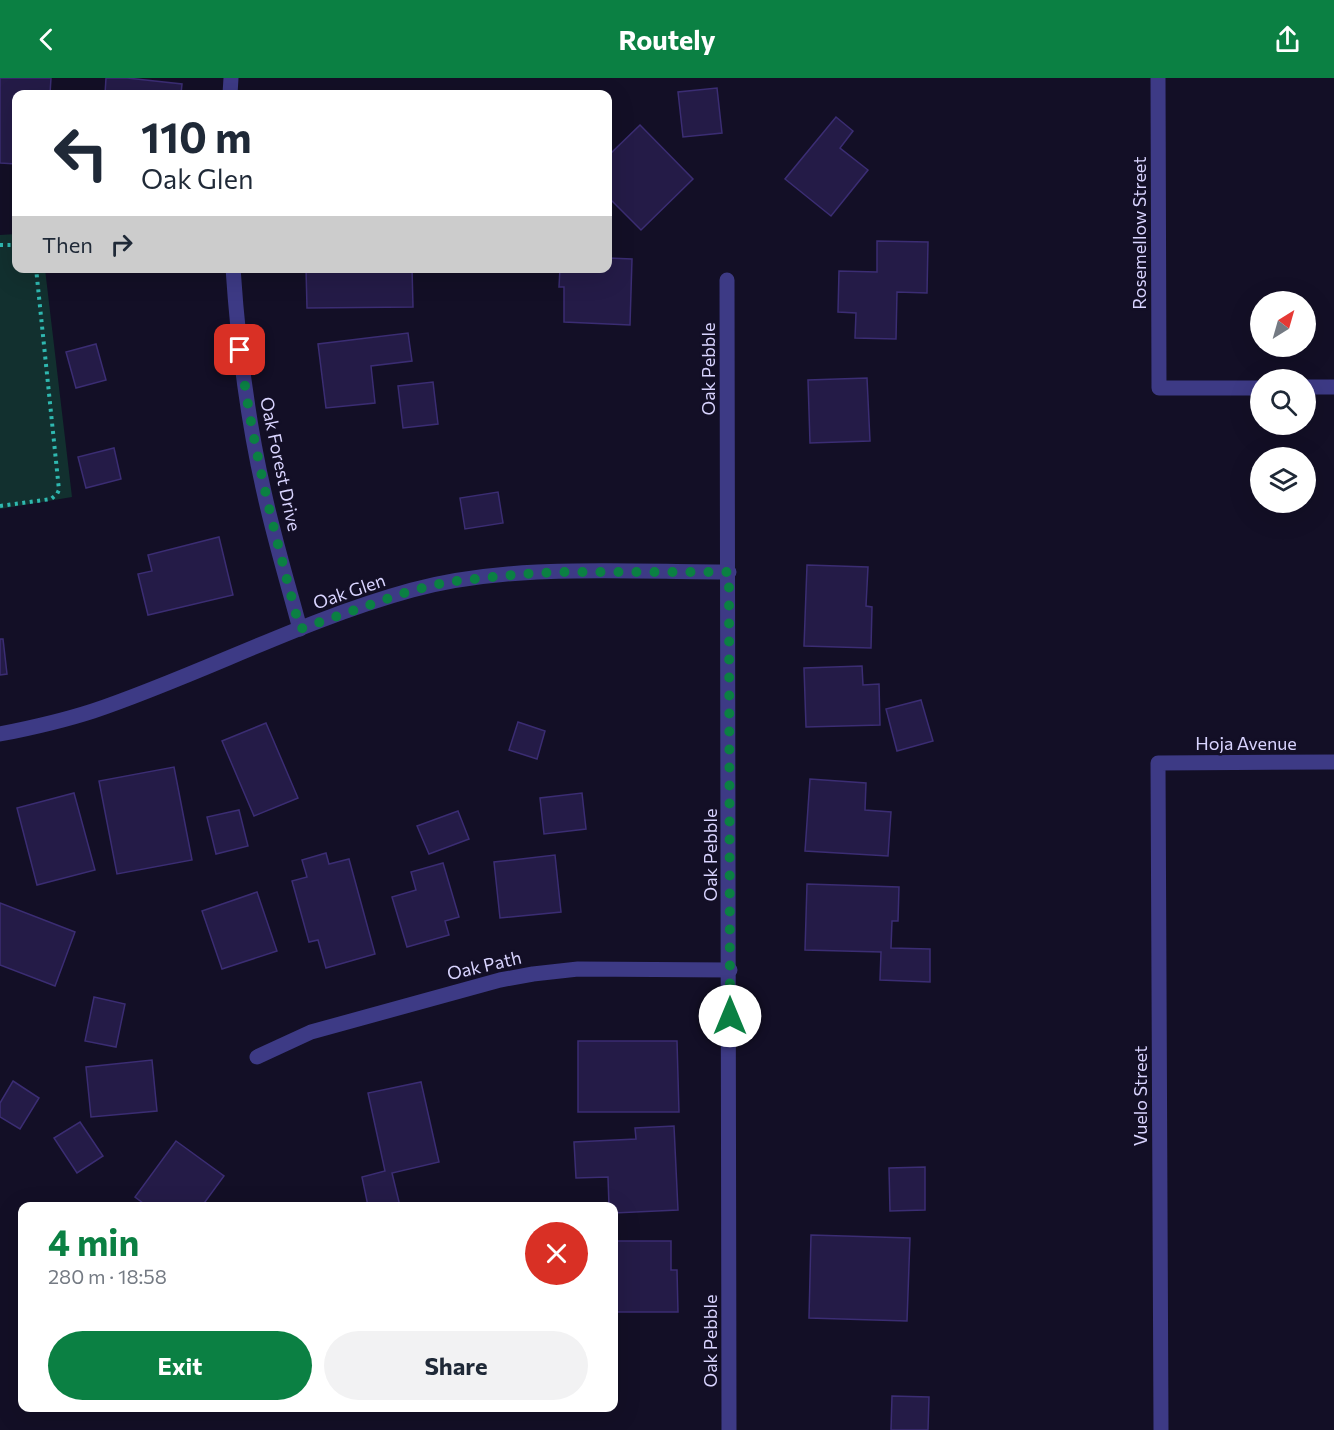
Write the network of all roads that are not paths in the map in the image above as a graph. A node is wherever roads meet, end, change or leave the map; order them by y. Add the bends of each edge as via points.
1 (1158, 78) edge
2 (233, 273) edge
3 (727, 280) dead end
4 (1316, 387) edge
5 (1334, 387) edge
6 (1250, 388) edge
7 (729, 572) junction
8 (300, 629) junction
9 (0, 734) edge
10 (1334, 762) edge
11 (1158, 763) joint
12 (730, 970) junction
13 (257, 1056) dead end
14 (729, 1430) edge
15 (1161, 1430) edge

1 - 6 street, Rosemellow Street via 1159,388
2 - 8 street, Oak Forest Drive via 255,450
3 - 7 street, Oak Pebble
4 - 5 street
7 - 8 street, Oak Glen via 482,577 447,582 379,601
7 - 12 street, Oak Pebble
8 - 9 street, Oak Glen via 91,712
10 - 11 street, Hoja Avenue
11 - 15 street, Vuelo Street
12 - 13 street, Oak Path via 578,969 500,980 311,1032
12 - 14 street, Oak Pebble

